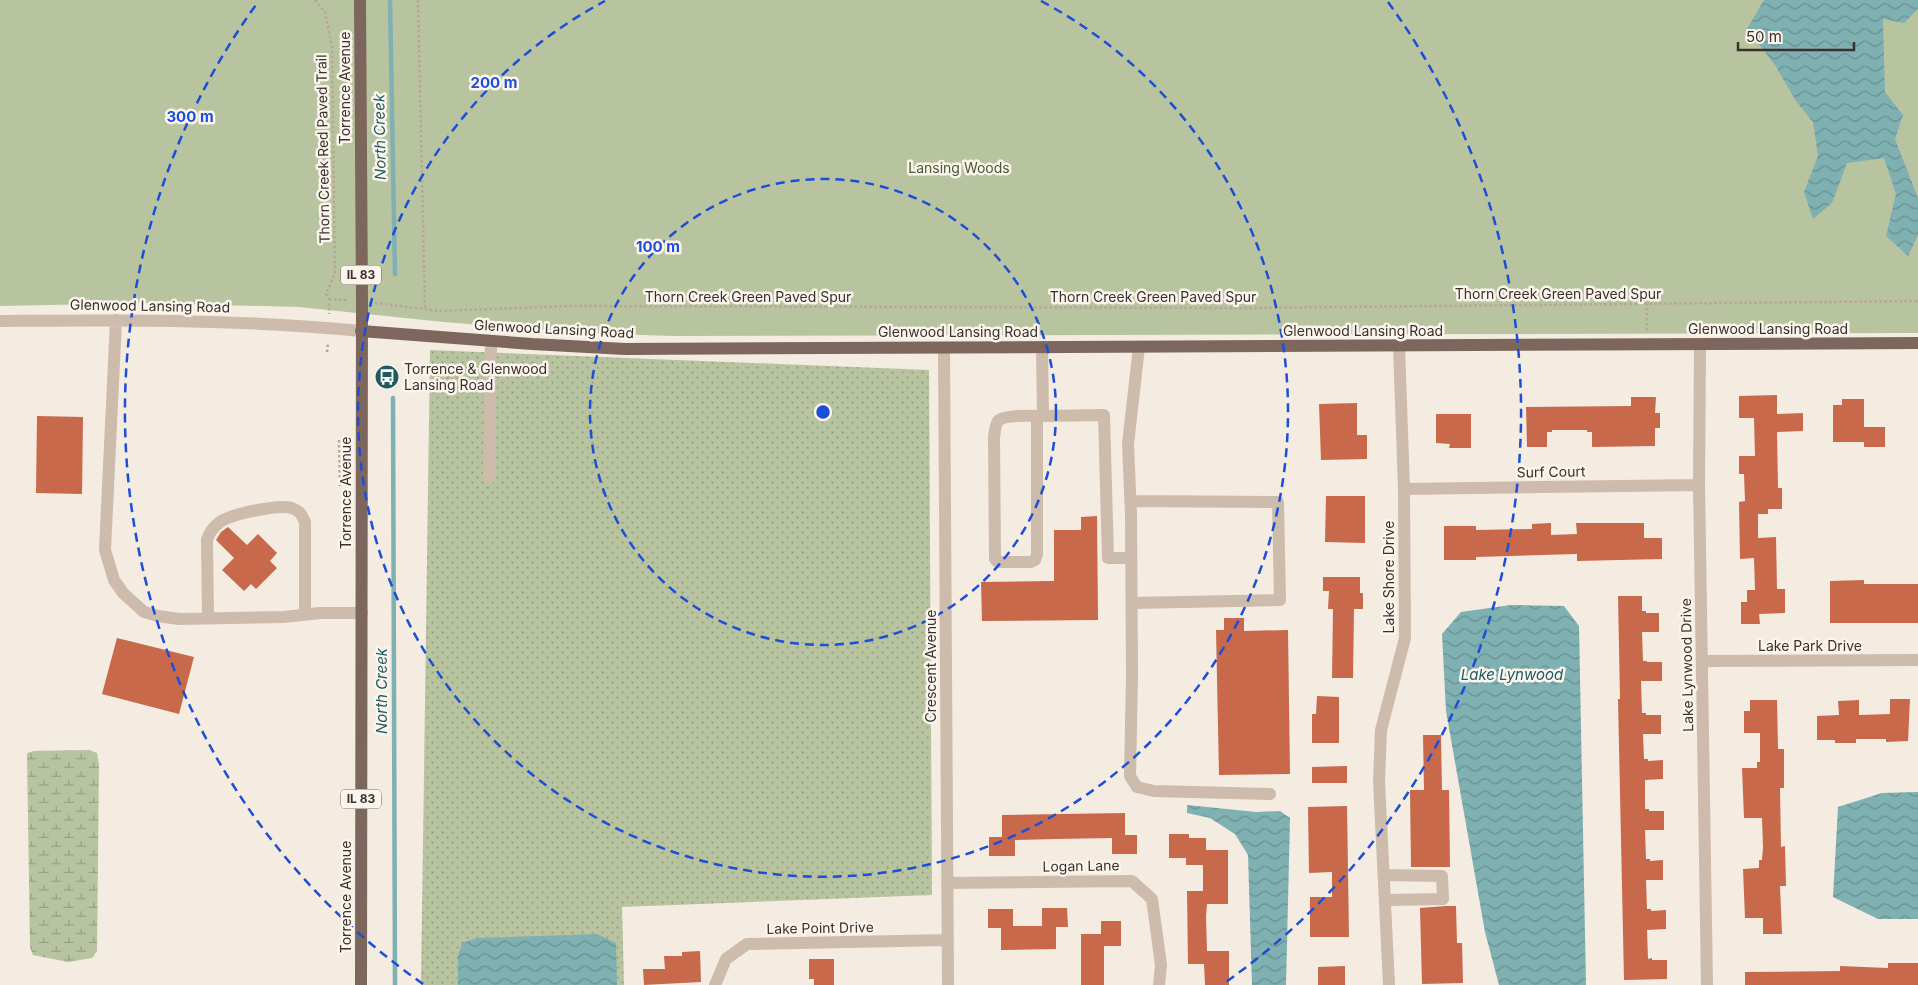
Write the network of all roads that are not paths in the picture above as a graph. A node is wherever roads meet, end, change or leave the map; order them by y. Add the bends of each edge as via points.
1 (360, 0) edge
2 (116, 320) junction
3 (0, 321) edge
4 (361, 331) junction
5 (491, 342) junction
6 (1918, 343) edge
7 (1700, 344) junction
8 (1399, 346) junction
9 (1042, 347) junction
10 (1139, 347) junction
11 (944, 348) junction
12 (1040, 416) junction
13 (489, 478) dead end
14 (1699, 485) junction
15 (1404, 489) junction
16 (1130, 502) junction
17 (1131, 558) junction
18 (1132, 602) junction
19 (362, 613) junction
20 (305, 614) junction
21 (208, 618) junction
22 (1918, 660) edge
23 (1702, 661) junction
24 (1270, 794) dead end
25 (1384, 875) junction
26 (947, 883) junction
27 (1385, 900) junction
28 (948, 940) junction
29 (361, 985) edge
30 (715, 985) edge
31 (948, 985) edge
32 (1159, 985) edge
33 (1389, 985) edge
34 (1707, 985) edge

1 - 4 main road, Torrence Avenue / IL 83
2 - 3 street, Glenwood Lansing Road
2 - 4 street, Glenwood Lansing Road via 226,322
2 - 21 street via 105,550 114,580 144,612 179,619
4 - 5 main road, Glenwood Lansing Road
4 - 19 main road, Torrence Avenue / IL 83
5 - 11 main road, Glenwood Lansing Road via 625,349
5 - 13 street
6 - 7 main road, Glenwood Lansing Road
7 - 8 main road, Glenwood Lansing Road
7 - 14 street, Lake Lynwood Drive
8 - 10 main road, Glenwood Lansing Road
8 - 15 street, Lake Shore Drive
9 - 10 main road, Glenwood Lansing Road
9 - 11 main road, Glenwood Lansing Road
9 - 12 street
10 - 16 street via 1128,444
11 - 26 street, Crescent Avenue
12 - 12 street via 1005,417 998,420 996,426 995,559 998,562 1031,562 1037,554
12 - 17 street via 1104,415 1108,558
14 - 15 street, Surf Court
14 - 23 street, Lake Lynwood Drive
15 - 25 street, Lake Shore Drive via 1405,638 1381,730 1379,781
16 - 17 street
16 - 18 street via 1278,502 1280,600
17 - 18 street
18 - 24 street via 1130,776 1137,786 1154,791
19 - 20 street
19 - 29 main road, Torrence Avenue / IL 83
20 - 21 street
20 - 21 street via 305,522 302,514 284,507 231,517 220,521 209,532
22 - 23 street, Lake Park Drive
23 - 34 street, Lake Lynwood Drive
25 - 27 street, Lake Shore Drive
25 - 27 street via 1442,876 1443,899
26 - 28 street, Crescent Avenue
26 - 32 street, Logan Lane via 1132,881 1152,899 1161,965
27 - 33 street, Lake Shore Drive
28 - 30 street, Lake Point Drive via 747,944 726,959
28 - 31 street, Crescent Avenue

